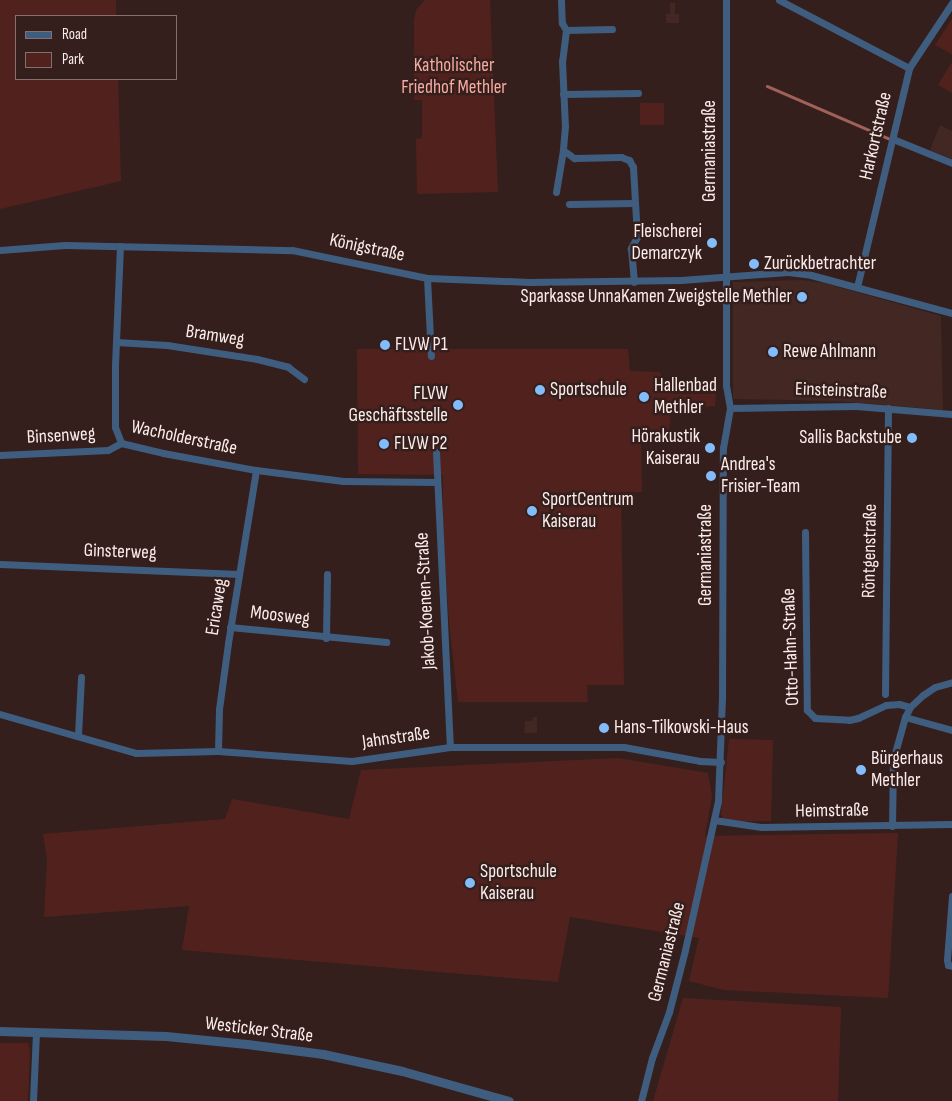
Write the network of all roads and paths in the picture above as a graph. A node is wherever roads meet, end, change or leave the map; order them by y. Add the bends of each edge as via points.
1 (561, 0) edge
2 (726, 0) edge
3 (779, 0) edge
4 (952, 3) edge
5 (612, 29) dead end
6 (566, 30) junction
7 (909, 68) junction
8 (638, 92) dead end
9 (563, 94) junction
10 (893, 138) junction
11 (563, 150) junction
12 (952, 163) edge
13 (556, 192) dead end
14 (635, 203) junction
15 (569, 204) dead end
16 (120, 246) junction
17 (0, 250) edge
18 (726, 277) junction
19 (427, 278) junction
20 (634, 282) junction
21 (857, 287) junction
22 (952, 313) edge
23 (116, 342) junction
24 (431, 356) dead end
25 (304, 379) dead end
26 (730, 408) junction
27 (888, 408) junction
28 (952, 414) edge
29 (121, 443) junction
30 (436, 452) dead end
31 (0, 455) edge
32 (256, 470) junction
33 (436, 482) junction
34 (805, 532) dead end
35 (0, 564) edge
36 (239, 574) junction
37 (326, 574) dead end
38 (230, 627) junction
39 (326, 638) junction
40 (386, 642) dead end
41 (81, 677) dead end
42 (952, 682) edge
43 (885, 694) dead end
44 (910, 707) junction
45 (0, 714) edge
46 (905, 717) junction
47 (952, 730) edge
48 (78, 735) junction
49 (450, 747) junction
50 (218, 751) junction
51 (720, 762) junction
52 (714, 820) junction
53 (952, 824) edge
54 (892, 826) junction
55 (952, 896) edge
56 (952, 966) edge
57 (0, 1031) edge
58 (36, 1031) junction
59 (32, 1101) edge
60 (509, 1101) edge
61 (641, 1101) edge

1 - 6 street via 562,23
2 - 18 street, Germaniastraße
3 - 7 street
4 - 7 street, Harkortstraße
5 - 6 street
6 - 9 street via 562,61
7 - 10 street, Harkortstraße
8 - 9 street
9 - 11 street
10 - 12 street
10 - 21 street, Harkortstraße
11 - 13 street
11 - 14 street via 574,158 621,157 629,160
14 - 15 street
14 - 20 street via 636,237 631,248
16 - 17 street, Königstraße
16 - 19 street, Königstraße via 292,250
16 - 23 street, Wacholderstraße
18 - 20 street, Königstraße
18 - 21 street, Königstraße via 788,272
18 - 26 street, Germaniastraße via 726,386
19 - 20 street, Königstraße
19 - 24 street
21 - 22 street, Königstraße
23 - 25 street, Bramweg via 167,345 257,359 288,367
23 - 29 street, Wacholderstraße via 115,427
26 - 27 street, Einsteinstraße
26 - 51 street, Germaniastraße via 723,466
27 - 28 street, Einsteinstraße
27 - 43 street, Röntgenstraße
29 - 31 street, Binsenweg via 108,450
29 - 32 street, Wacholderstraße
30 - 33 street, Jakob-Koenen-Straße
32 - 33 street, Wacholderstraße via 343,481
32 - 36 street, Ericaweg
33 - 49 street, Jakob-Koenen-Straße
34 - 44 street, Otto-Hahn-Straße via 806,710 815,718 849,720 886,705
35 - 36 street, Ginsterweg
36 - 38 street, Ericaweg
37 - 39 street, Moosweg
38 - 39 street, Moosweg
38 - 50 street, Ericaweg via 219,709
39 - 40 street, Moosweg
41 - 48 street
42 - 44 street via 935,687
44 - 46 street
45 - 48 street, Jahnstraße
46 - 47 street
46 - 54 street via 893,760
48 - 50 street, Jahnstraße via 136,753
49 - 50 street, Jahnstraße via 352,760
49 - 51 street, Jahnstraße via 624,747
51 - 52 street, Germaniastraße
52 - 54 street, Heimstraße via 761,827
52 - 61 street, Germaniastraße via 669,1012
53 - 54 street, Heimstraße
55 - 56 street via 947,960
57 - 58 street, Westicker Straße
58 - 59 street
58 - 60 street, Westicker Straße via 166,1036 324,1054 402,1071

